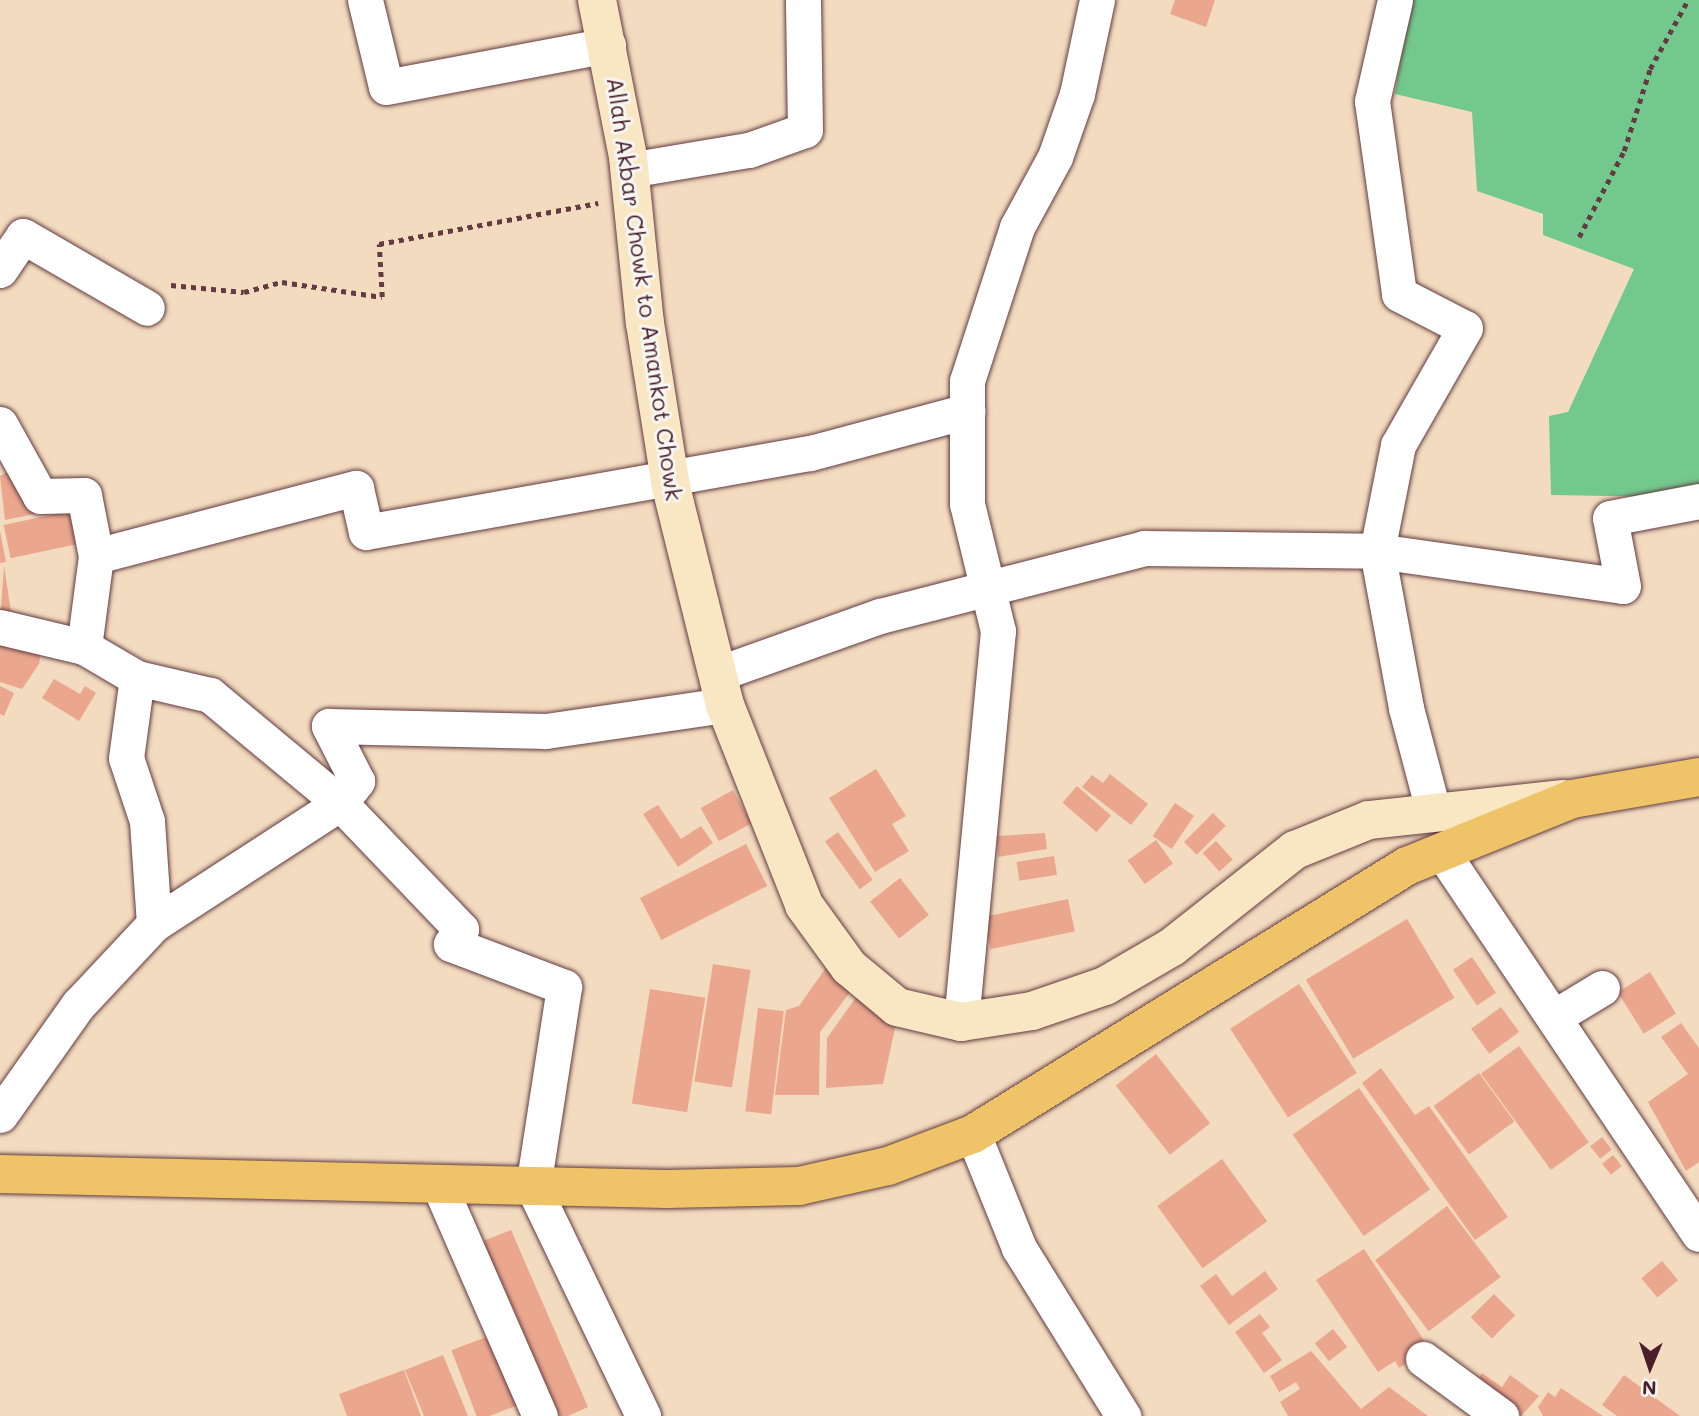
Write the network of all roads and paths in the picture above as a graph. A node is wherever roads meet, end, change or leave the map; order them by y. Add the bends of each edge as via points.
1 (365, 0) edge
2 (597, 0) edge
3 (803, 0) edge
4 (1097, 0) edge
5 (1395, 0) edge
6 (1688, 0) edge
7 (608, 45) junction
8 (630, 183) junction
9 (1579, 237) dead end
10 (0, 270) edge
11 (147, 307) joint
12 (967, 411) junction
13 (0, 424) edge
14 (670, 475) junction
15 (1699, 501) edge
16 (1377, 551) junction
17 (96, 556) junction
18 (989, 593) junction
19 (0, 627) edge
20 (84, 648) junction
21 (137, 678) junction
22 (721, 690) junction
23 (1699, 777) edge
24 (1572, 799) junction
25 (340, 803) junction
26 (1433, 810) junction
27 (1441, 852) junction
28 (154, 924) junction
29 (1602, 988) dead end
30 (1554, 1017) junction
31 (961, 1022) junction
32 (0, 1115) edge
33 (973, 1134) junction
34 (0, 1174) edge
35 (439, 1185) junction
36 (533, 1187) junction
37 (1699, 1234) edge
38 (1423, 1359) dead end
39 (540, 1416) edge
40 (643, 1416) edge
41 (1123, 1416) edge
42 (1501, 1416) edge

1 - 7 street via 386,87
2 - 7 main road, Allah Akbar Chowk to Amankot Chowk
3 - 8 street via 805,130
4 - 12 street via 1077,94 1055,157 1017,227 967,381
5 - 16 street via 1372,101 1399,294 1465,328 1398,445
6 - 9 path via 1650,69 1624,151
7 - 8 main road, Allah Akbar Chowk to Amankot Chowk
8 - 11 path via 379,244 382,297 282,282 244,292 157,284
8 - 14 main road, Allah Akbar Chowk to Amankot Chowk
10 - 11 street via 23,236
12 - 14 street via 810,453
12 - 18 street via 967,504
13 - 17 street via 40,496 84,495
14 - 17 street via 366,532 356,488
14 - 22 main road, Allah Akbar Chowk to Amankot Chowk
15 - 16 street via 1610,517 1622,586
16 - 18 street via 1144,548
16 - 26 street via 1406,708
17 - 20 street
18 - 22 street via 880,616
18 - 31 street via 998,631
19 - 20 street
20 - 21 street
21 - 25 street via 210,695
21 - 28 street via 126,758 147,821
22 - 25 street via 546,731 329,726 357,781
22 - 31 main road, Allah Akbar Chowk to Amankot Chowk via 804,905 849,967 897,1007
23 - 24 main road
24 - 26 main road, Allah Akbar Chowk to Amankot Chowk
24 - 27 main road
25 - 28 street
25 - 36 street via 461,929 451,944 564,987
26 - 31 main road, Allah Akbar Chowk to Amankot Chowk via 1369,820 1295,850 1172,947 1105,986 1032,1011
27 - 30 street
27 - 33 main road via 1232,970
28 - 32 street via 78,1005
29 - 30 street
30 - 37 street
33 - 36 main road via 888,1166 799,1186
33 - 41 street via 1018,1248
34 - 35 main road
35 - 36 main road
35 - 39 street
36 - 40 street
38 - 42 street

